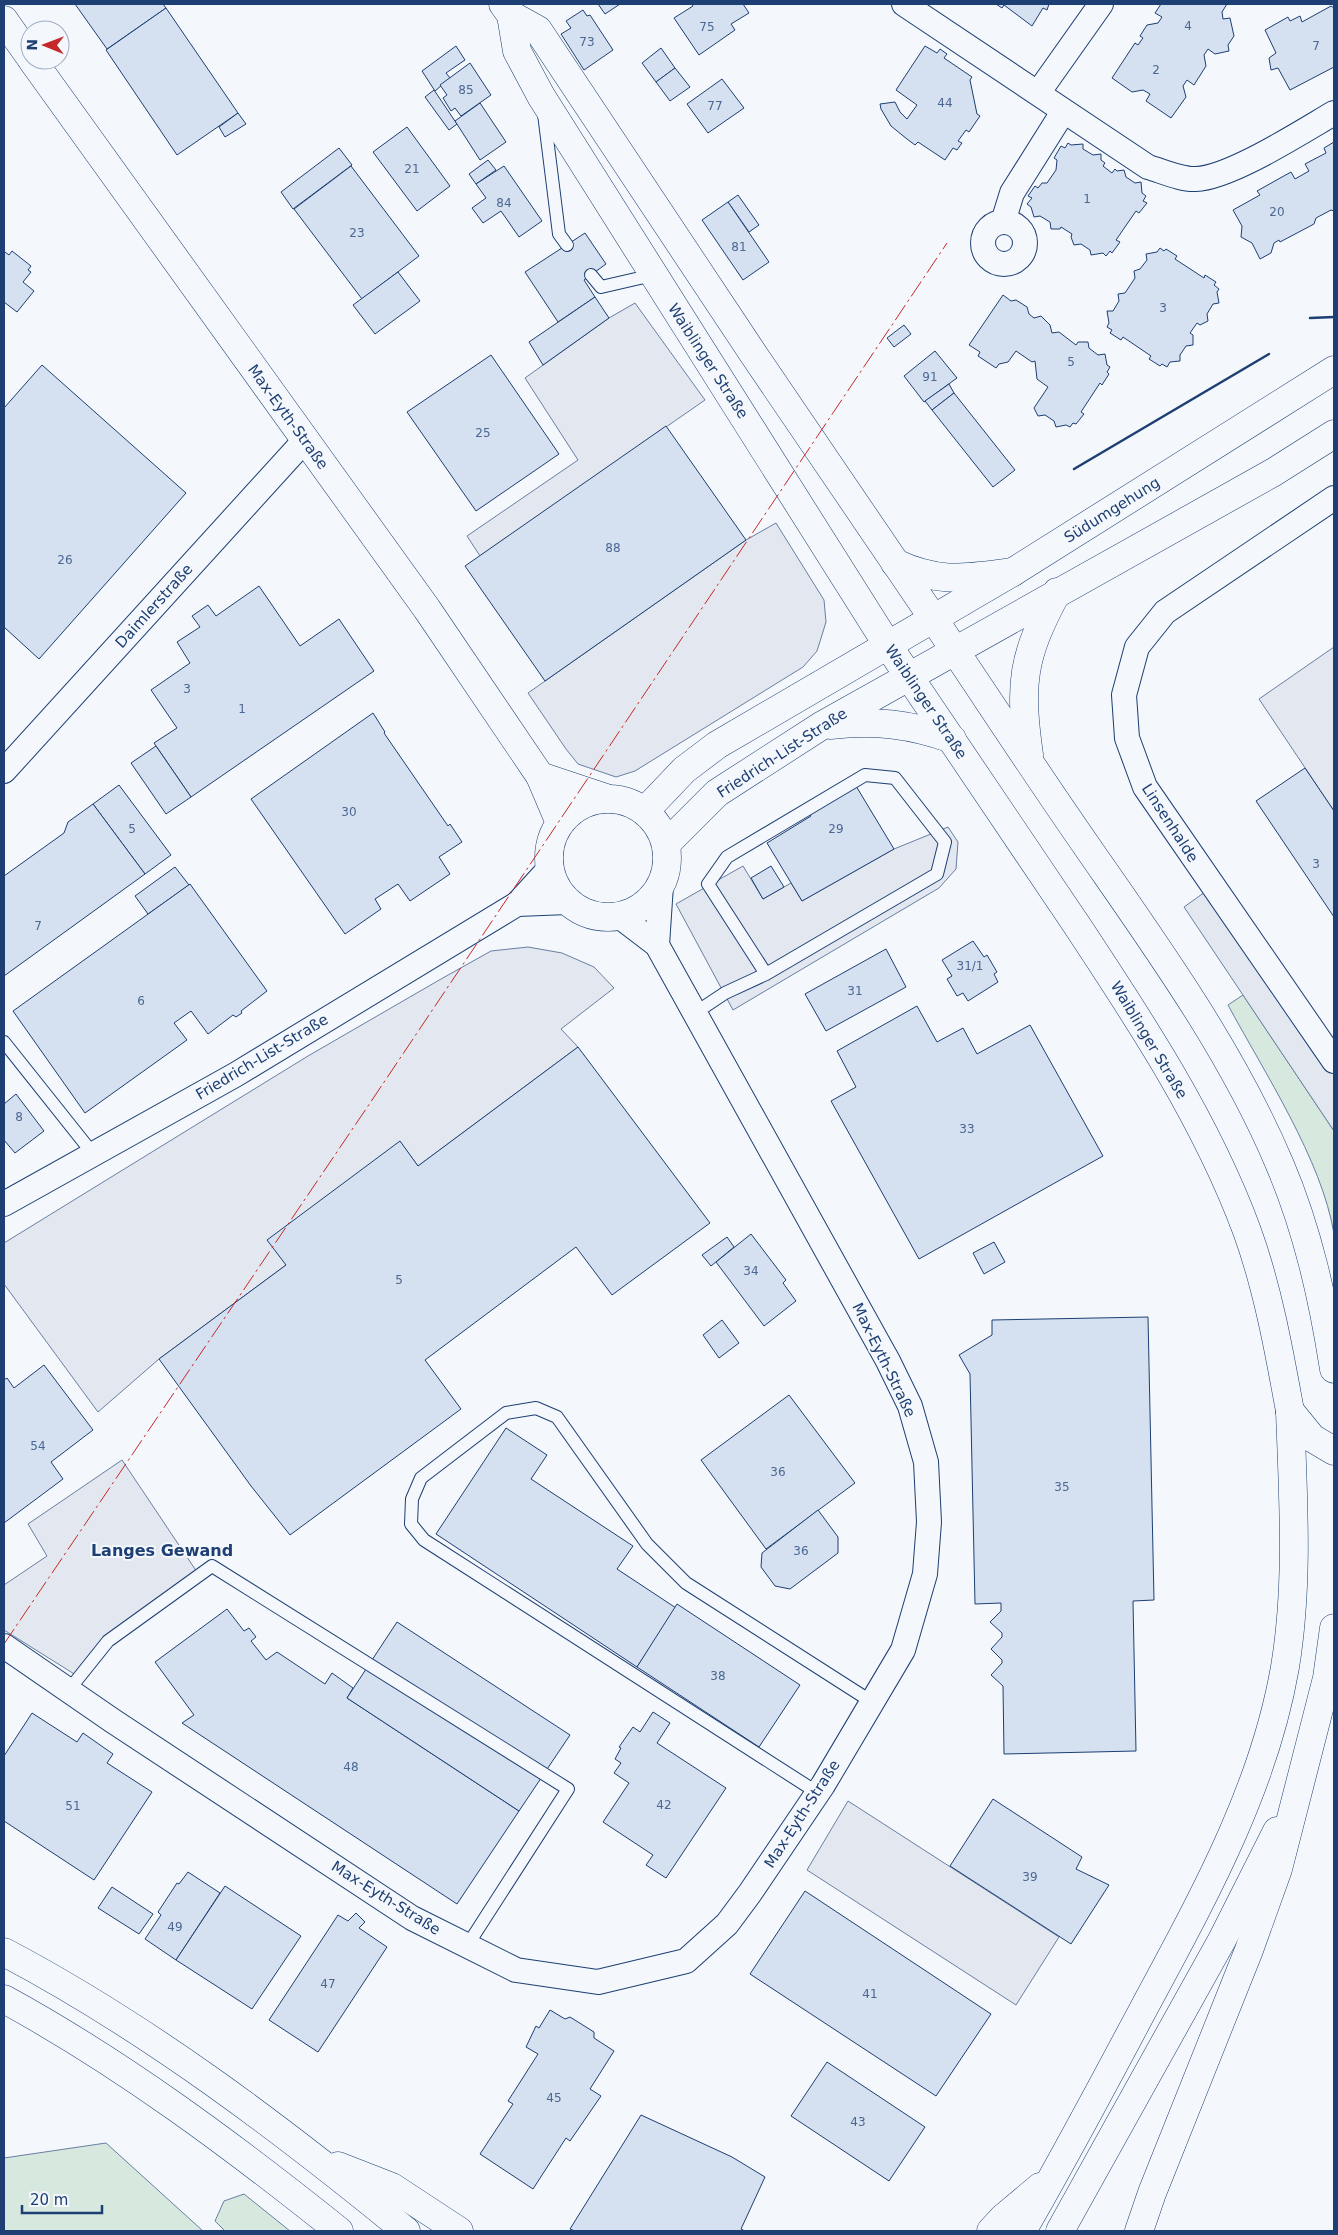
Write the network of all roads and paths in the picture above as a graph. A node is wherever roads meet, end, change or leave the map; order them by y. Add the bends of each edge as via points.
1 (904, 4) edge
2 (1101, 4) edge
3 (507, 9) edge
4 (4, 20) edge
5 (20, 42) edge
6 (39, 70) edge
7 (1038, 93) junction
8 (542, 96) junction
9 (1063, 112) junction
10 (1334, 113) edge
11 (1003, 222) dead end
12 (567, 245) dead end
13 (591, 275) dead end
14 (653, 275) junction
15 (1334, 370) edge
16 (1334, 434) edge
17 (305, 440) junction
18 (1334, 498) edge
19 (895, 563) junction
20 (1013, 572) junction
21 (1057, 592) junction
22 (933, 618) junction
23 (887, 644) junction
24 (956, 651) junction
25 (909, 676) junction
26 (821, 726) junction
27 (952, 739) junction
28 (1030, 764) junction
29 (4, 771) edge
30 (540, 776) junction
31 (606, 798) junction
32 (645, 811) junction
33 (560, 822) junction
34 (666, 844) junction
35 (549, 869) junction
36 (661, 885) junction
37 (568, 902) junction
38 (517, 904) junction
39 (620, 916) junction
40 (657, 945) junction
41 (766, 974) junction
42 (695, 1013) junction
43 (4, 1042) edge
44 (1334, 1061) edge
45 (94, 1155) junction
46 (4, 1204) edge
47 (1334, 1369) edge
48 (1290, 1411) junction
49 (1334, 1451) edge
50 (1334, 1628) edge
51 (4, 1646) edge
52 (68, 1691) junction
53 (872, 1702) junction
54 (1299, 1791) junction
55 (818, 1792) junction
56 (467, 1946) junction
57 (4, 1952) edge
58 (4, 1999) edge
59 (314, 2156) junction
60 (1055, 2174) junction
61 (339, 2231) edge
62 (406, 2231) edge
63 (459, 2231) edge
64 (991, 2231) edge
65 (1022, 2231) edge
66 (1060, 2231) edge
67 (1139, 2231) edge

1 - 7 street
2 - 7 street
3 - 8 main road, Waiblinger Straße via 517,51
3 - 19 main road, Waiblinger Straße via 538,30
4 - 5 main road
6 - 17 main road, Max-Eyth-Straße
7 - 9 street
8 - 12 lane via 559,234
8 - 14 main road, Waiblinger Straße
9 - 10 street via 1148,167 1195,180 1215,176 1265,152
9 - 11 street via 1012,193
13 - 14 lane via 601,287
14 - 23 main road, Waiblinger Straße
15 - 20 main road, Südumgehung
16 - 21 main road via 1274,472
17 - 29 street, Daimlerstraße
17 - 30 main road, Max-Eyth-Straße via 427,609
18 - 44 street, Linsenhalde via 1165,612 1137,647 1124,695 1127,738 1145,787
19 - 20 main road via 941,578
19 - 22 main road, Waiblinger Straße
20 - 22 main road, Südumgehung
21 - 24 main road
21 - 28 main road via 1026,662 1024,713
22 - 23 main road, Südumgehung
22 - 24 main road, Waiblinger Straße
23 - 25 main road, Waiblinger Straße
23 - 32 main road via 717,745 684,770
24 - 25 main road
24 - 28 main road, Waiblinger Straße
25 - 26 main road, Friedrich-List-Straße
25 - 27 main road, Waiblinger Straße
26 - 27 main road via 891,723 928,730
26 - 34 main road, Friedrich-List-Straße via 717,793
27 - 48 main road, Waiblinger Straße via 1178,1083 1247,1232 1271,1314
28 - 47 main road, Waiblinger Straße via 1204,1021 1253,1108 1280,1165 1306,1235 1325,1312
30 - 31 main road
30 - 33 main road, Max-Eyth-Straße
31 - 32 main road via 626,801
31 - 33 main road via 584,803
32 - 34 main road via 658,825
33 - 35 main road via 549,851
34 - 36 main road via 669,863
35 - 37 main road via 556,887
35 - 38 street, Friedrich-List-Straße
36 - 39 main road via 648,902
36 - 40 street
37 - 38 street, Friedrich-List-Straße
37 - 39 main road via 582,912 598,917
38 - 45 street, Friedrich-List-Straße via 234,1075
39 - 40 street, Max-Eyth-Straße
40 - 42 street, Max-Eyth-Straße
41 - 41 lane via 937,874 944,842 895,778 865,775 727,857 708,884
41 - 42 lane via 725,993
42 - 53 street, Max-Eyth-Straße via 888,1361 910,1406 926,1462 929,1522 925,1574 903,1650
43 - 45 lane
45 - 46 street, Friedrich-List-Straße
48 - 49 main road via 1312,1438
48 - 60 main road, Waiblinger Straße via 1294,1538 1292,1606 1285,1667 1272,1728 1249,1794 1219,1863
50 - 54 main road via 1327,1678
51 - 52 street, Max-Eyth-Straße
52 - 56 street, Max-Eyth-Straße via 412,1918
52 - 56 lane via 108,1641 212,1566 568,1789
53 - 55 street, Max-Eyth-Straße
53 - 55 lane via 686,1583 647,1544 557,1417 536,1408 506,1413 421,1478 412,1500 411,1524 424,1540
54 - 66 main road via 1217,1948
54 - 67 main road via 1278,1869
55 - 56 street, Max-Eyth-Straße via 727,1924 686,1960 598,1982 516,1970
57 - 59 main road via 201,2074
58 - 61 main road via 180,2111
59 - 62 main road
59 - 63 main road via 392,2187
60 - 64 main road
60 - 65 main road, Waiblinger Straße

